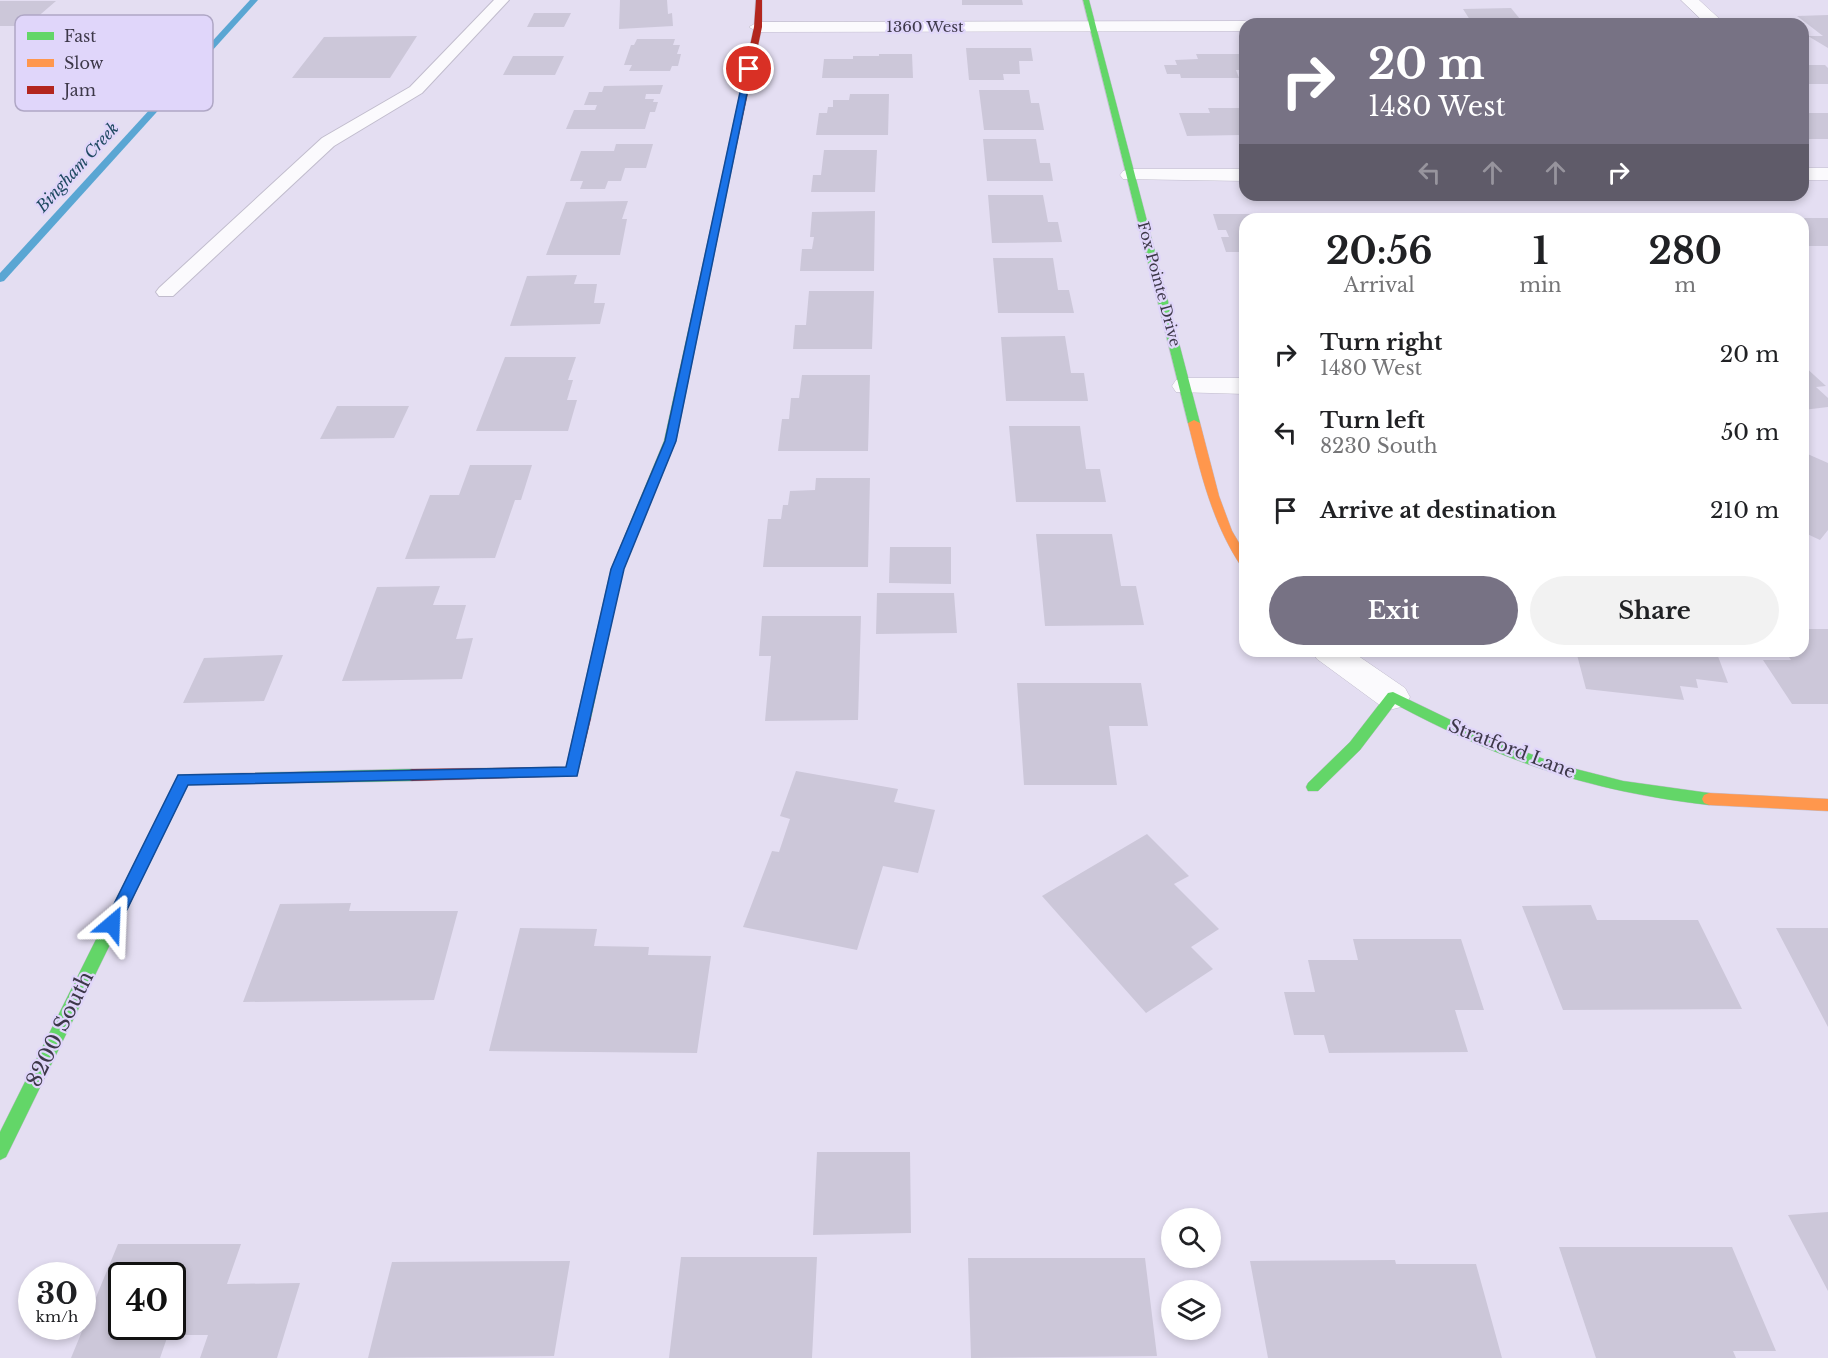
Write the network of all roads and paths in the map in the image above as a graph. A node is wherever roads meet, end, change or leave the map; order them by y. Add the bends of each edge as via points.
1 (502, 0) edge
2 (759, 0) edge
3 (1086, 0) edge
4 (1689, 0) edge
5 (1709, 18) edge
6 (1093, 26) junction
7 (1239, 26) edge
8 (758, 27) junction
9 (1809, 174) edge
10 (1828, 174) edge
11 (1130, 175) junction
12 (1239, 175) edge
13 (166, 292) dead end
14 (1185, 386) junction
15 (1239, 386) edge
16 (1239, 555) edge
17 (1336, 657) edge
18 (1392, 697) junction
19 (1313, 787) dead end
20 (1828, 805) edge
21 (0, 1151) edge

1 - 13 lane via 416,90 328,142
2 - 8 street
3 - 6 street, Fox Pointe Drive
4 - 5 street
6 - 7 street, 1360 West
6 - 8 street, 1360 West
6 - 11 street, Fox Pointe Drive
8 - 21 street, 8200 South via 670,441 618,569 572,772 183,779
9 - 10 street
11 - 12 street
11 - 14 street, Fox Pointe Drive
14 - 15 street
14 - 16 street, Fox Pointe Drive via 1214,502
17 - 18 street
18 - 19 street via 1355,746
18 - 20 street, Stratford Lane via 1466,735 1559,770 1672,795

